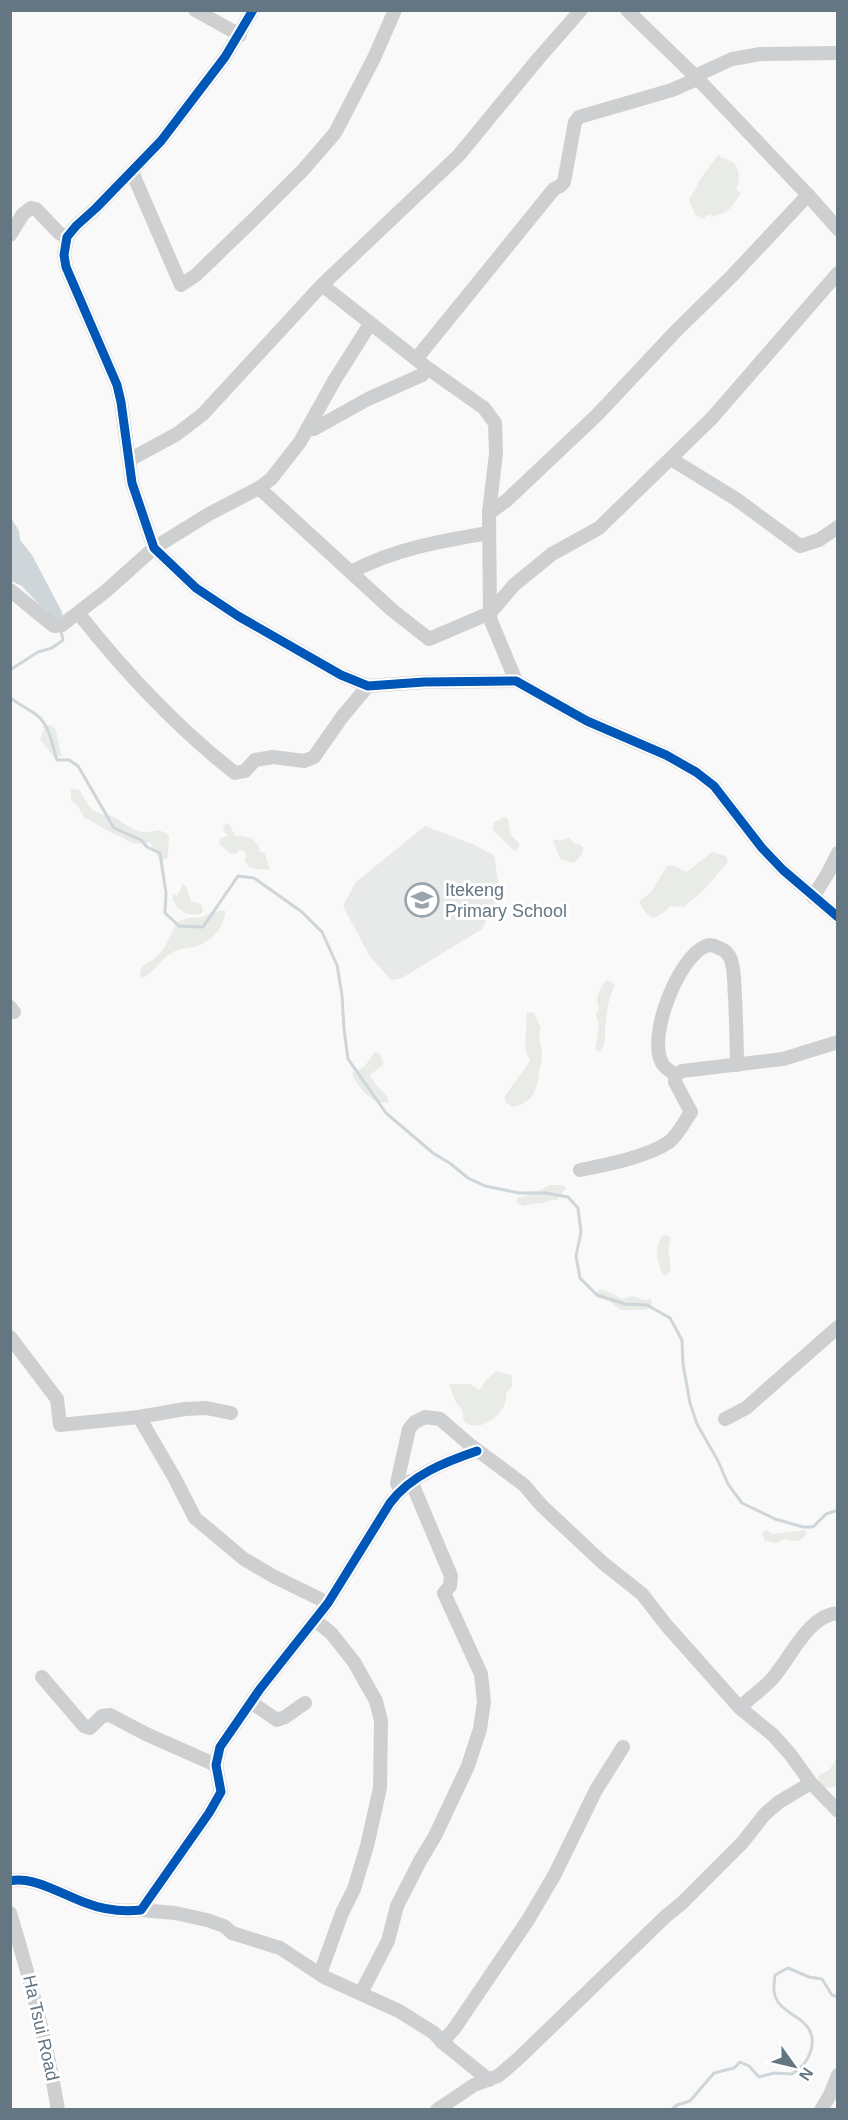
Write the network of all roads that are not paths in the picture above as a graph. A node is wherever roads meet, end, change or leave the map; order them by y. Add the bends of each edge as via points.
1 (195, 10) edge
2 (253, 10) edge
3 (394, 10) edge
4 (581, 10) edge
5 (627, 10) edge
6 (240, 35) junction
7 (837, 53) edge
8 (696, 78) junction
9 (132, 172) junction
10 (808, 195) junction
11 (837, 229) edge
12 (10, 235) edge
13 (67, 237) junction
14 (837, 273) edge
15 (322, 285) junction
16 (370, 324) junction
17 (421, 363) junction
18 (308, 429) junction
19 (671, 459) junction
20 (129, 460) junction
21 (259, 488) junction
22 (489, 513) junction
23 (837, 527) edge
24 (488, 533) junction
25 (154, 548) junction
26 (351, 572) junction
27 (10, 590) edge
28 (490, 613) junction
29 (79, 614) junction
30 (516, 681) junction
31 (368, 686) junction
32 (837, 853) edge
33 (813, 897) junction
34 (837, 917) edge
35 (837, 1042) edge
36 (737, 1065) junction
37 (675, 1075) junction
38 (580, 1170) dead end
39 (837, 1327) edge
40 (10, 1337) edge
41 (231, 1413) dead end
42 (139, 1417) junction
43 (725, 1419) dead end
44 (477, 1451) junction
45 (406, 1485) junction
46 (328, 1604) junction
47 (837, 1613) edge
48 (316, 1621) junction
49 (42, 1677) dead end
50 (252, 1702) junction
51 (305, 1702) dead end
52 (740, 1708) junction
53 (623, 1747) dead end
54 (216, 1765) junction
55 (811, 1784) junction
56 (837, 1811) edge
57 (10, 1881) edge
58 (141, 1910) junction
59 (10, 1913) edge
60 (320, 1974) junction
61 (361, 1993) junction
62 (442, 2042) junction
63 (837, 2075) edge
64 (489, 2080) junction
65 (58, 2109) edge
66 (437, 2109) edge
67 (821, 2109) edge

1 - 6 street
2 - 6 street
3 - 9 street via 335,133 257,216 181,285
4 - 15 street via 459,155
5 - 8 street
6 - 9 street via 188,107
7 - 8 street via 761,54 732,59
8 - 10 street
8 - 17 street via 672,90 579,117 564,182 547,197
9 - 13 street
10 - 11 street
10 - 22 street via 597,415
12 - 13 street via 31,208
13 - 20 street via 66,267 117,386
14 - 19 street via 712,418
15 - 16 street
15 - 20 street via 203,414 177,434
16 - 17 street
16 - 18 street
17 - 18 street via 422,375
17 - 22 street via 484,408 495,423
18 - 21 street via 281,467
19 - 23 street via 736,499 800,546 819,540
19 - 28 street via 598,528 552,554 514,585
20 - 25 street via 132,483
21 - 25 street
21 - 26 street
22 - 24 street
24 - 26 street via 408,549
24 - 28 street
25 - 29 street
25 - 31 street via 196,588 238,616 341,675
26 - 28 street via 429,639
27 - 29 street via 54,626
28 - 30 street
29 - 31 street via 137,683 207,751 235,772 245,771 255,760 273,757 304,761 314,757
30 - 31 street
30 - 33 street via 587,721 696,772 714,786 762,848
32 - 33 street
33 - 34 street
35 - 36 street via 783,1059
36 - 37 street
36 - 37 street via 731,958 712,945 695,953 663,1011 658,1053 662,1065
37 - 38 street via 691,1112 674,1137 615,1163
39 - 43 street via 746,1408
40 - 42 street via 57,1399 60,1425
41 - 42 street via 206,1408
42 - 46 street via 195,1518 244,1559
44 - 45 street via 453,1459
44 - 45 street via 440,1419 425,1417 409,1429 404,1446 397,1483
44 - 52 street via 524,1485 603,1563 642,1594
45 - 46 street via 367,1537
45 - 61 street via 451,1576 444,1593 481,1674 484,1702 468,1766 397,1906 388,1941
46 - 48 street
47 - 52 street via 821,1618 810,1628 773,1678
48 - 50 street
48 - 60 street via 354,1662 376,1701 381,1721 380,1788 367,1846
49 - 54 street via 84,1726 90,1728 102,1716 110,1715
50 - 51 street via 277,1719
50 - 54 street via 220,1747
52 - 55 street via 773,1735
53 - 62 street via 528,1920
54 - 58 street via 221,1792
55 - 56 street
55 - 64 street via 765,1814 682,1903 519,2058
57 - 58 street via 25,1880 112,1911
58 - 60 street via 207,1920 232,1933 280,1948
59 - 65 street, Ha Tsui Road via 35,1997
60 - 61 street
61 - 62 street via 399,2011
62 - 64 street
63 - 67 street
64 - 66 street

